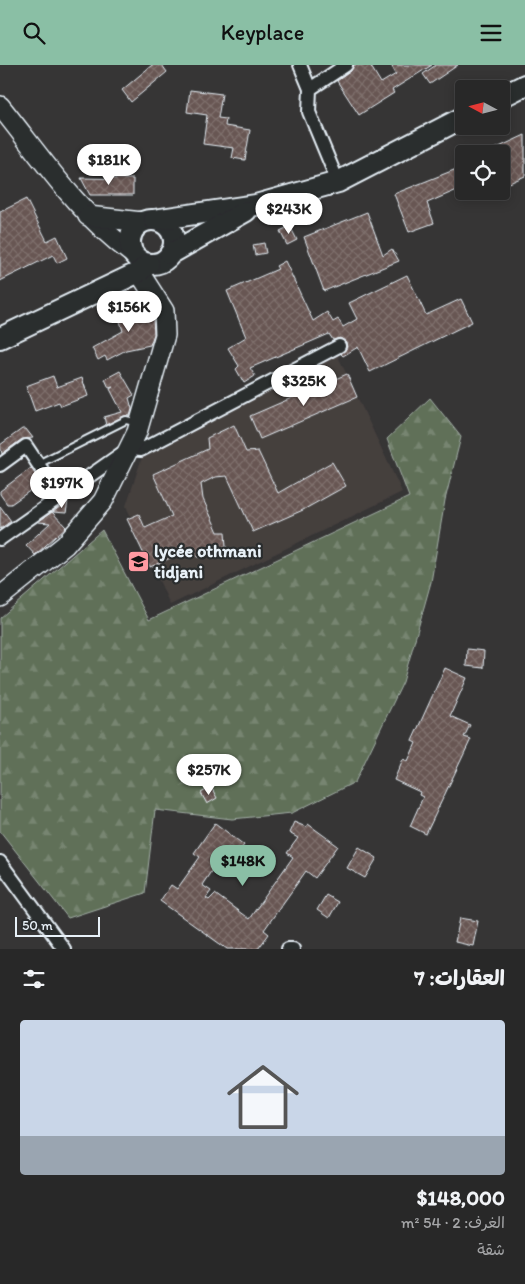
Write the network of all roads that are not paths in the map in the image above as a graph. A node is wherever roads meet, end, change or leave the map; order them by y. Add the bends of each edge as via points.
1 (300, 65) edge
2 (346, 65) edge
3 (525, 85) edge
4 (310, 89) junction
5 (510, 92) edge
6 (0, 106) edge
7 (455, 122) edge
8 (338, 183) junction
9 (256, 205) junction
10 (88, 215) junction
11 (148, 221) junction
12 (170, 253) junction
13 (140, 264) junction
14 (0, 338) edge
15 (339, 346) dead end
16 (140, 423) junction
17 (128, 449) junction
18 (38, 464) junction
19 (0, 465) edge
20 (60, 497) junction
21 (0, 539) edge
22 (0, 597) edge
23 (0, 862) edge
24 (64, 949) edge
25 (288, 949) edge
26 (293, 949) edge

1 - 4 street
2 - 4 street
3 - 5 main road
4 - 8 street via 309,112
6 - 10 street
7 - 8 main road
8 - 9 main road
9 - 11 main road
9 - 12 main road
10 - 11 street
10 - 13 street
11 - 12 main road via 166,225 173,235
11 - 13 main road via 137,225 130,236 131,249
12 - 13 main road via 161,262
13 - 14 main road
13 - 16 street via 164,311 165,335
15 - 17 street via 141,451
16 - 17 street
16 - 18 lane via 126,420
17 - 20 street
17 - 22 street via 103,501 65,545
18 - 19 street via 26,446
18 - 20 street
20 - 21 street
23 - 24 street
25 - 26 street

